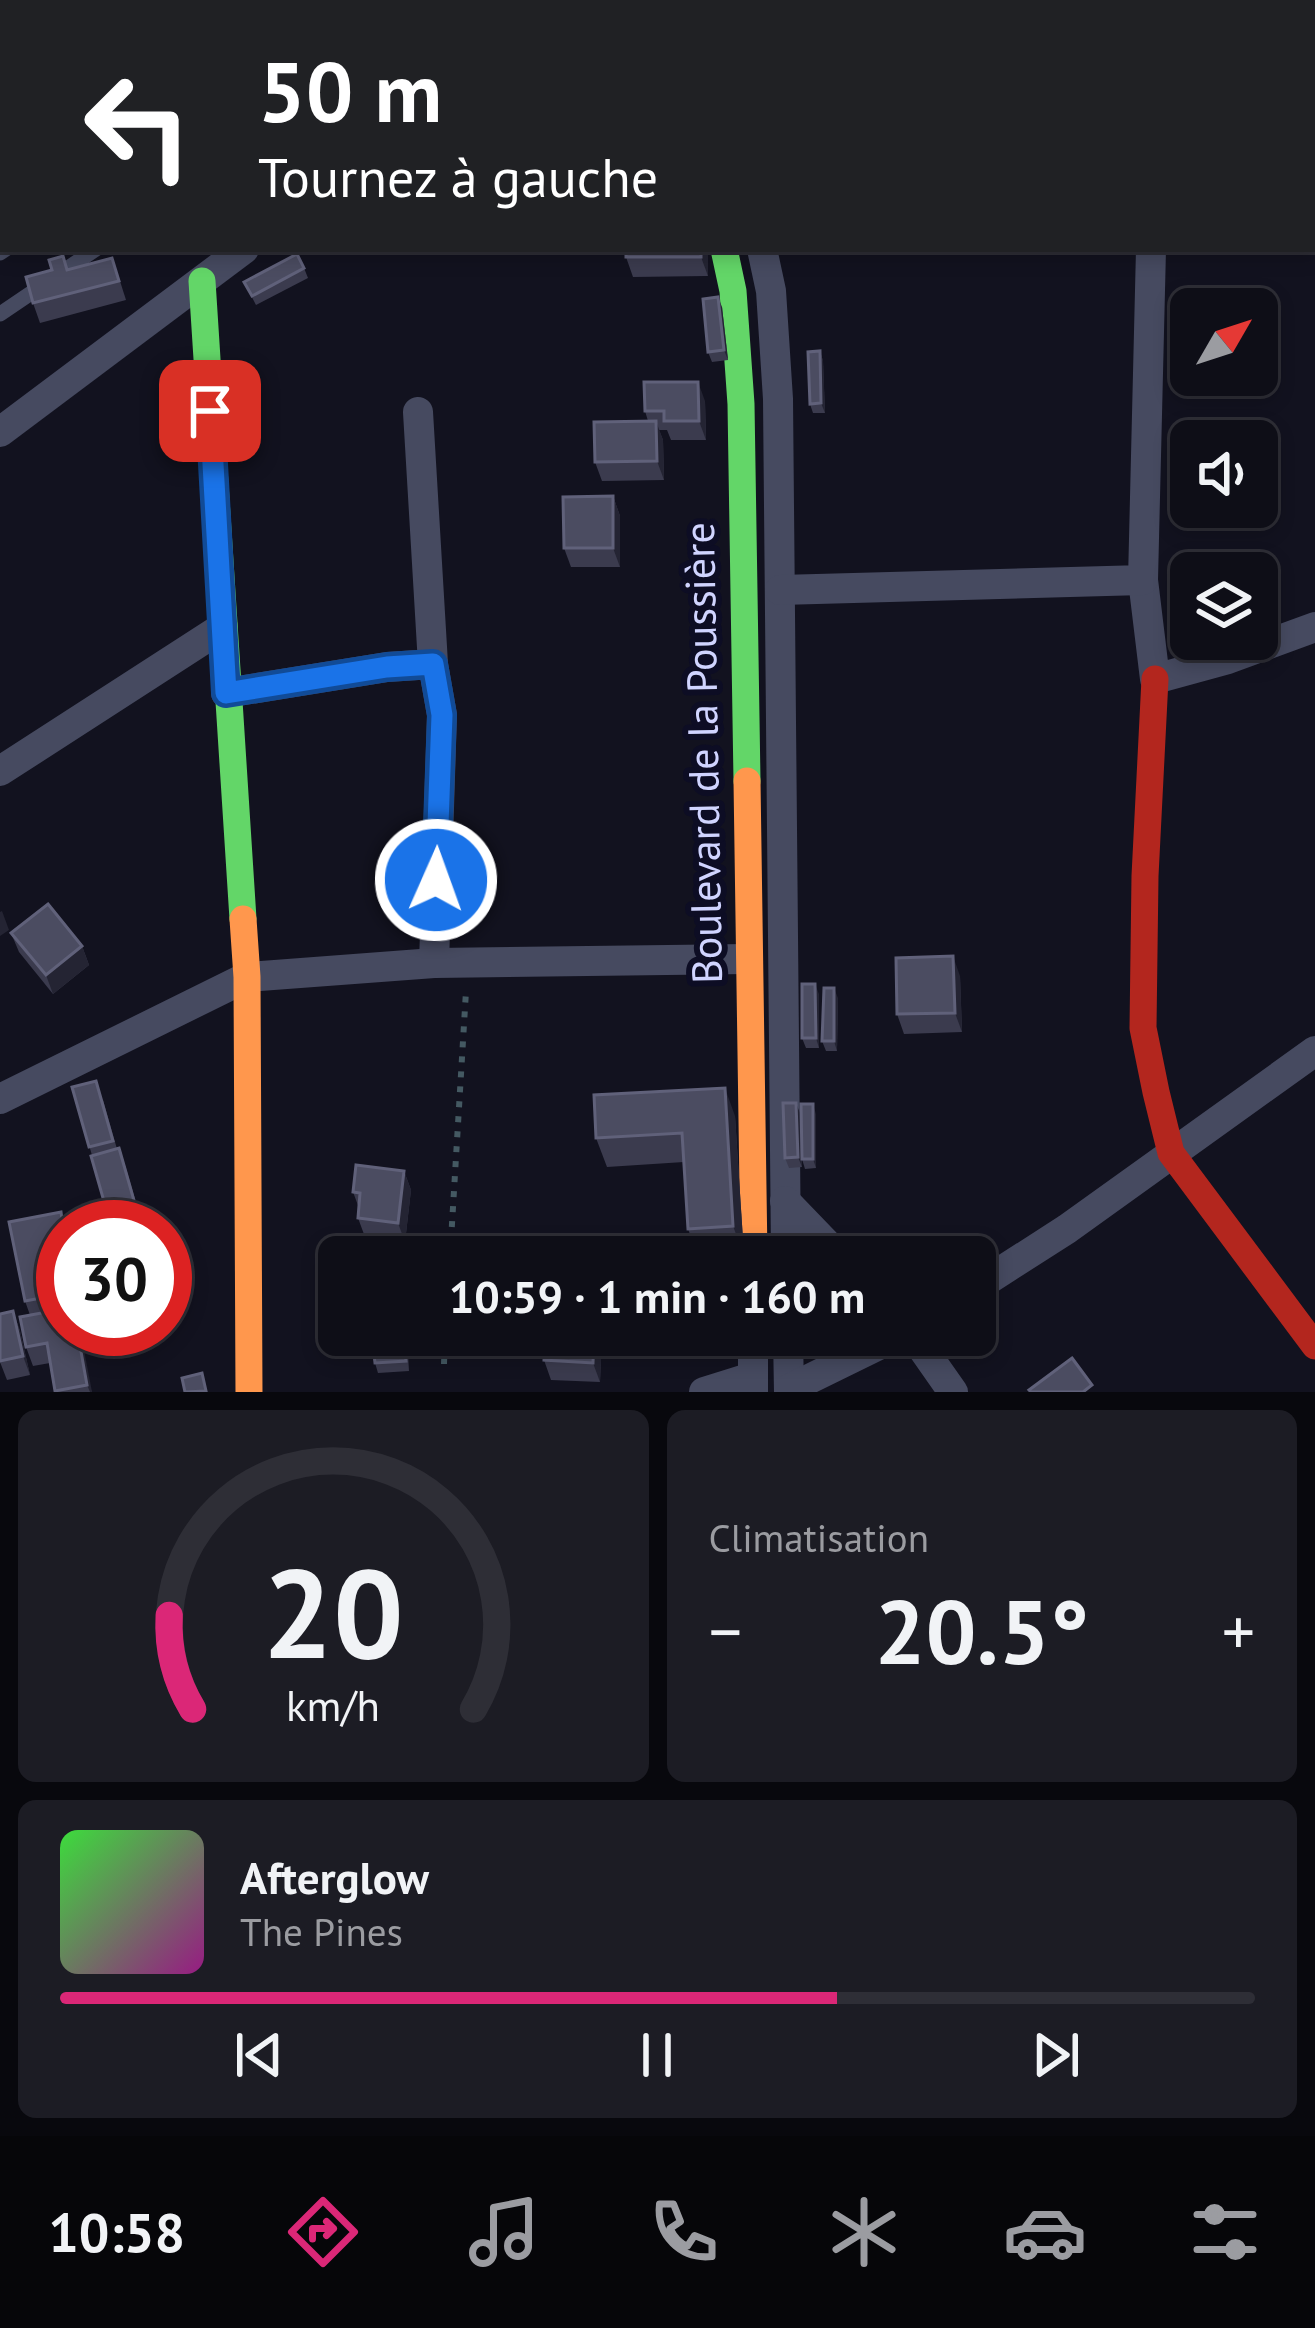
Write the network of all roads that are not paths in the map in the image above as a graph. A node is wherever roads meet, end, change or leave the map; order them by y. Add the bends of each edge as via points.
1 (92, 252) edge
2 (240, 252) edge
3 (725, 252) edge
4 (763, 252) edge
5 (1151, 252) edge
6 (202, 281) junction
7 (0, 314) edge
8 (418, 412) dead end
9 (0, 432) edge
10 (1143, 580) junction
11 (780, 590) junction
12 (223, 627) junction
13 (1315, 627) edge
14 (433, 664) junction
15 (1155, 679) junction
16 (226, 693) junction
17 (0, 771) edge
18 (747, 959) junction
19 (434, 962) junction
20 (247, 977) junction
21 (1315, 1051) edge
22 (0, 1099) edge
23 (1171, 1154) junction
24 (785, 1201) junction
25 (754, 1236) edge
26 (786, 1236) edge
27 (819, 1236) edge
28 (996, 1275) edge
29 (1315, 1346) edge
30 (788, 1356) edge
31 (858, 1356) edge
32 (928, 1356) edge
33 (753, 1384) edge
34 (789, 1391) edge
35 (249, 1392) edge
36 (704, 1392) edge
37 (953, 1392) edge

1 - 7 lane
2 - 6 street
3 - 18 street, Boulevard de la Poussière via 741,404
4 - 11 street, Boulevard de la Poussière via 778,399
5 - 10 street
6 - 9 street
6 - 12 street
8 - 14 street
10 - 11 street
10 - 15 street
11 - 24 street, Boulevard de la Poussière
12 - 16 street
12 - 17 street
13 - 15 street
14 - 16 street
14 - 19 street via 442,715
15 - 23 street via 1143,1028
16 - 20 street
18 - 19 street
18 - 25 street, Boulevard de la Poussière
19 - 20 street
20 - 22 street
20 - 35 street
21 - 23 street
23 - 28 street
23 - 29 street
24 - 26 street, Boulevard de la Poussière
24 - 27 street
30 - 34 street
31 - 34 street
32 - 37 street
33 - 36 street

